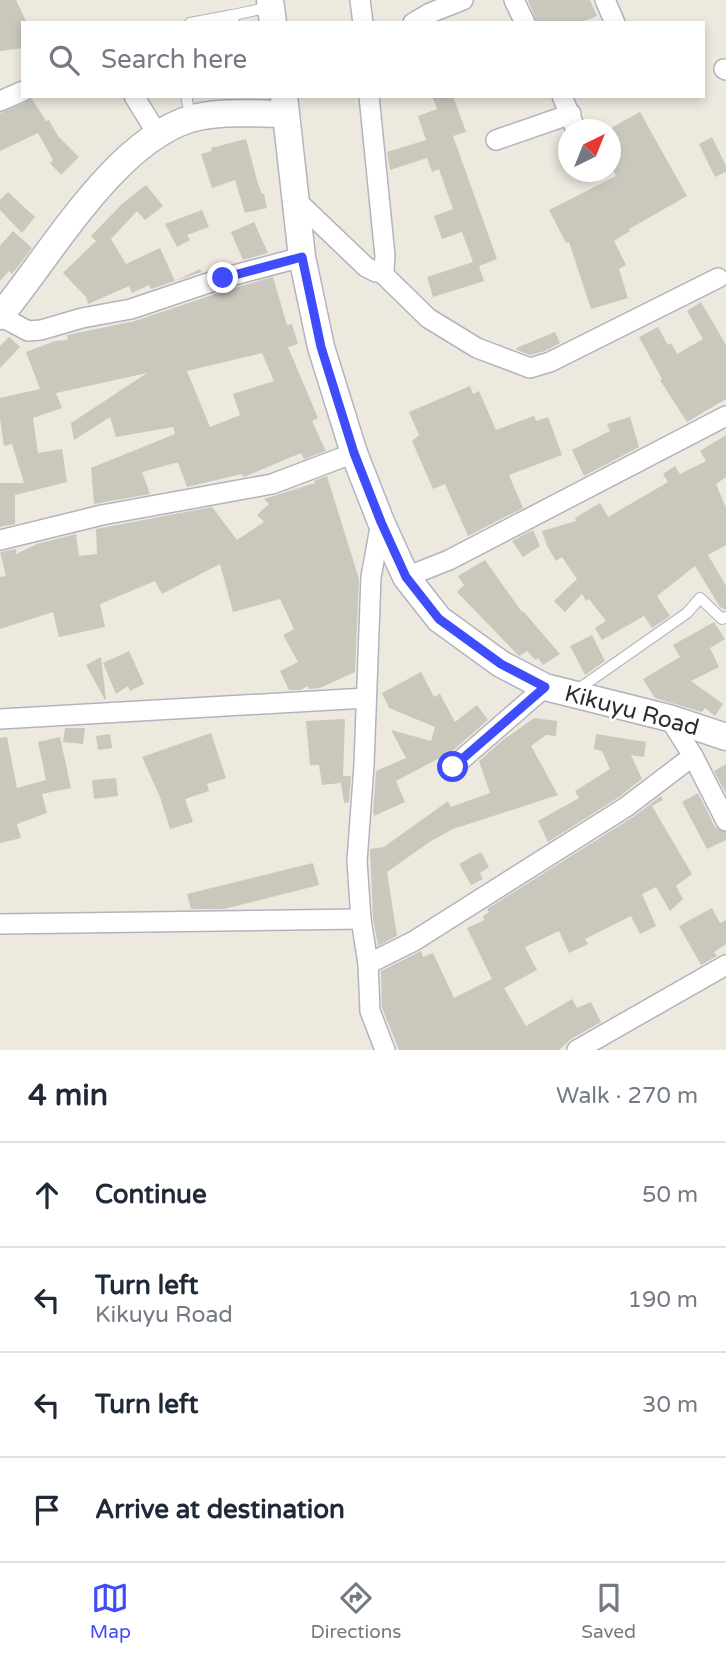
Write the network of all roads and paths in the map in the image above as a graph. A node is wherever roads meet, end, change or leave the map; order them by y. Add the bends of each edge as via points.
1 (360, 0) edge
2 (463, 0) edge
3 (514, 0) edge
4 (605, 0) edge
5 (271, 10) edge
6 (233, 19) edge
7 (212, 21) edge
8 (363, 21) edge
9 (416, 21) edge
10 (524, 21) edge
11 (614, 21) edge
12 (21, 92) edge
13 (135, 98) edge
14 (369, 98) edge
15 (563, 98) edge
16 (0, 101) edge
17 (285, 105) edge
18 (189, 108) edge
19 (573, 119) edge
20 (558, 126) edge
21 (158, 135) junction
22 (496, 140) dead end
23 (295, 199) junction
24 (302, 257) junction
25 (381, 272) junction
26 (718, 278) dead end
27 (0, 316) edge
28 (726, 416) edge
29 (354, 453) junction
30 (381, 522) junction
31 (0, 540) edge
32 (406, 577) junction
33 (726, 617) edge
34 (545, 687) junction
35 (574, 693) junction
36 (366, 698) junction
37 (669, 718) junction
38 (0, 719) edge
39 (726, 737) edge
40 (693, 756) junction
41 (453, 767) dead end
42 (726, 821) edge
43 (361, 919) junction
44 (0, 924) edge
45 (368, 964) junction
46 (726, 965) edge
47 (385, 1050) edge
48 (578, 1050) edge

1 - 8 street
2 - 9 street
3 - 10 street
4 - 11 street
5 - 6 lane
6 - 7 lane
12 - 16 street
13 - 21 street
14 - 25 street via 385,256
15 - 19 street
17 - 18 main road via 248,114
17 - 23 main road, Kikuyu Road
18 - 21 main road
20 - 22 street
21 - 27 main road via 87,201
23 - 24 main road, Kikuyu Road
23 - 25 street via 366,267
24 - 27 street via 131,309 41,330 28,331
24 - 29 main road, Kikuyu Road via 321,347
25 - 26 street via 428,318 477,348 530,368
28 - 32 street via 449,560
29 - 30 main road, Kikuyu Road
29 - 31 street via 272,484
30 - 32 main road, Kikuyu Road
30 - 36 street via 372,577
32 - 34 main road, Kikuyu Road via 439,619 501,664
33 - 35 lane via 722,619 701,598 687,613
34 - 35 main road, Kikuyu Road
34 - 41 street
35 - 37 main road, Kikuyu Road
36 - 38 street
36 - 43 street via 357,861
37 - 39 main road, Kikuyu Road
37 - 40 street
40 - 42 street
40 - 45 street via 626,807 414,941
43 - 44 street
43 - 45 street
45 - 47 street via 370,1011
46 - 48 street

